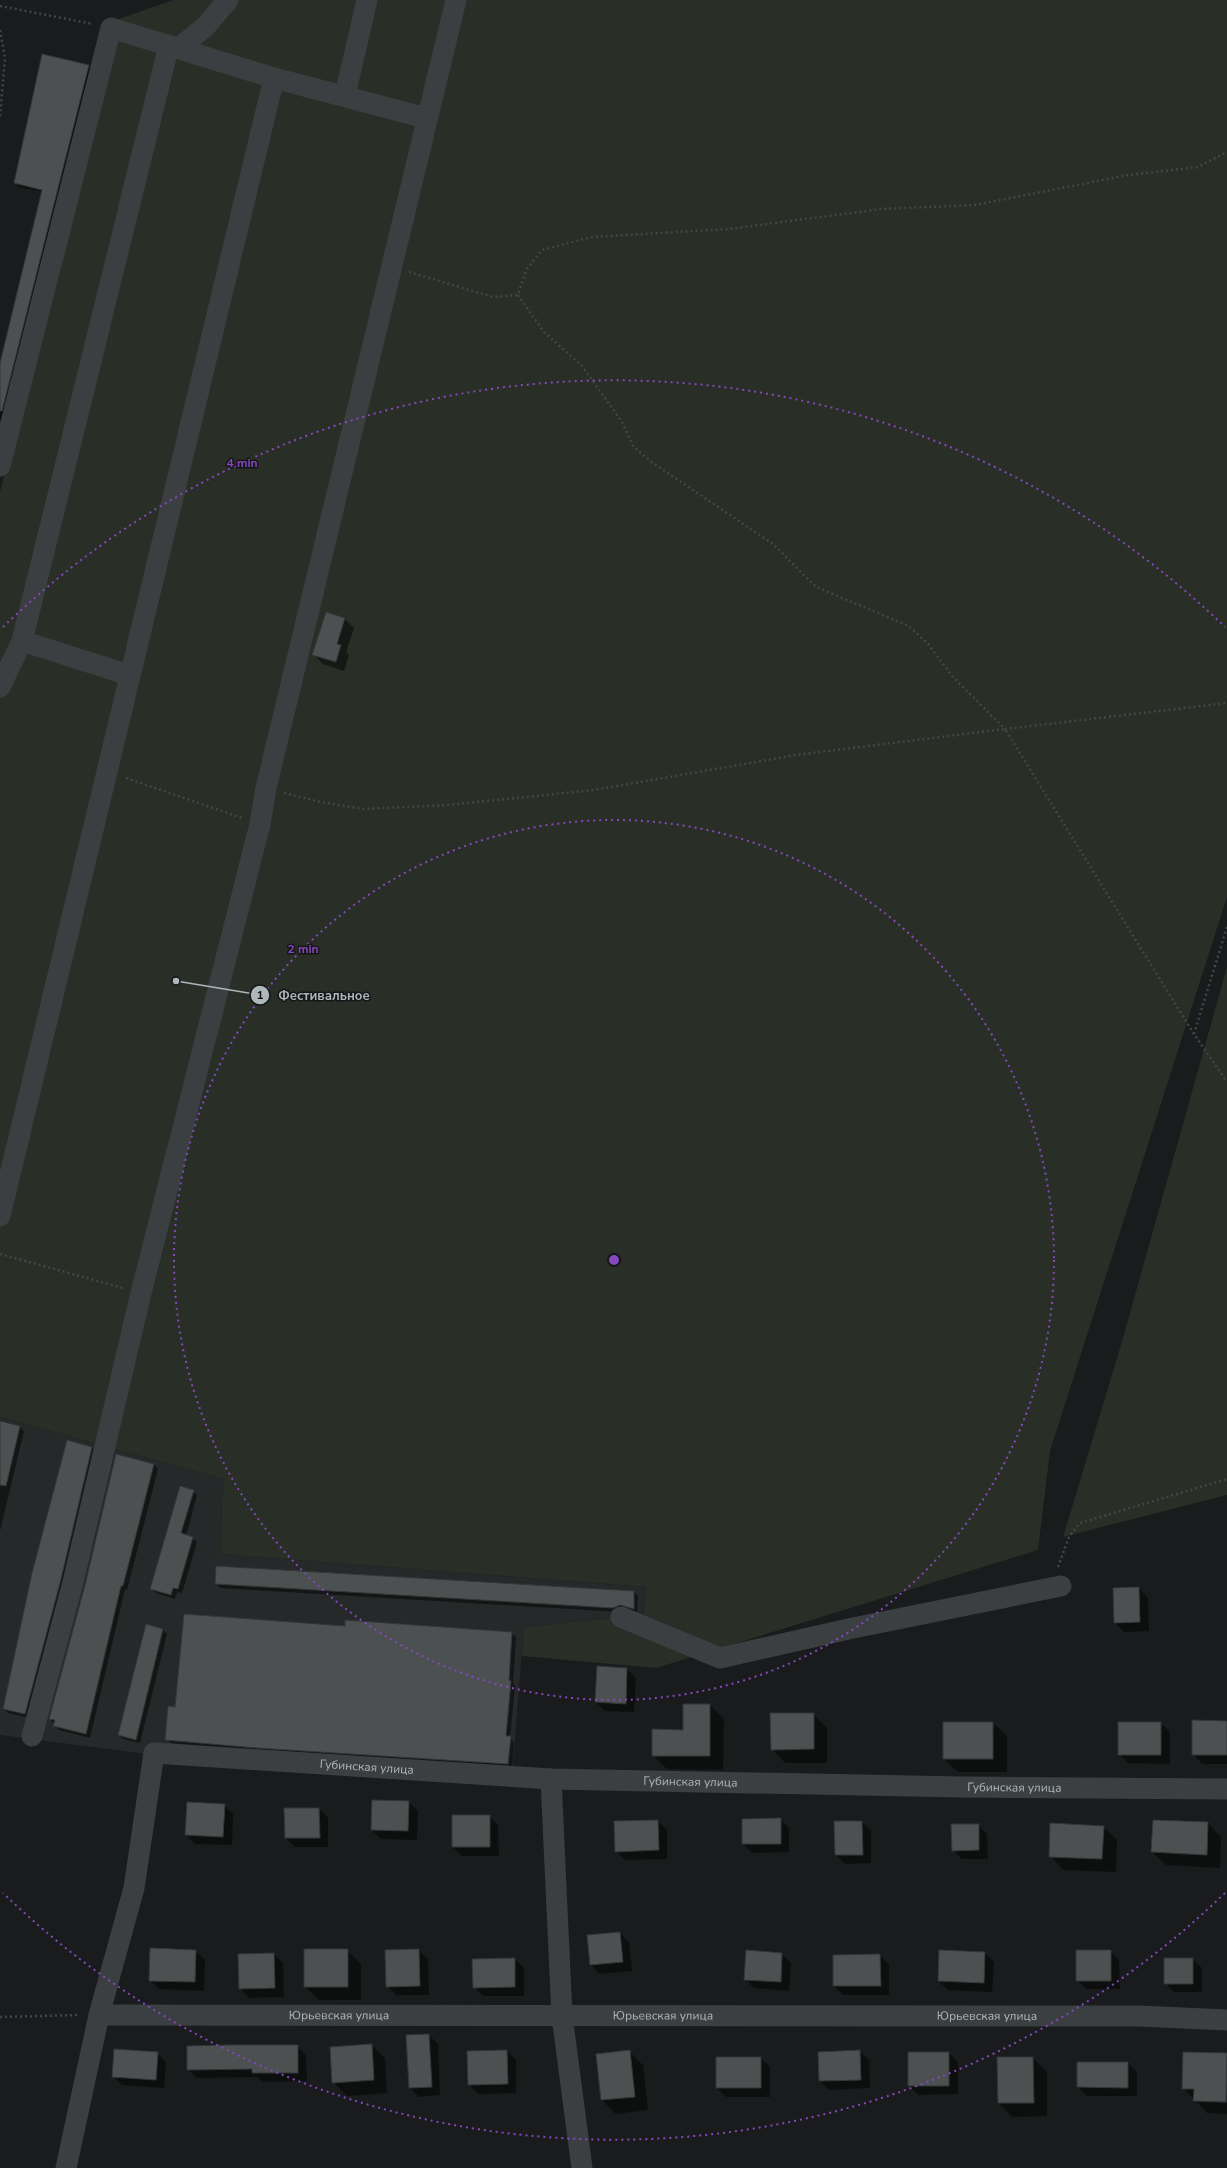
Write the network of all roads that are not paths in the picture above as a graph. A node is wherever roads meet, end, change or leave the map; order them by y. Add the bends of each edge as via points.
1 (228, 0) edge
2 (367, 0) edge
3 (456, 0) edge
4 (174, 46) junction
5 (274, 78) junction
6 (345, 95) junction
7 (426, 118) junction
8 (0, 466) edge
9 (22, 641) junction
10 (129, 675) junction
11 (0, 687) edge
12 (0, 1216) edge
13 (1056, 1587) road end
14 (621, 1617) dead end
15 (32, 1736) dead end
16 (550, 1780) junction
17 (1227, 1789) edge
18 (99, 2015) junction
19 (562, 2016) junction
20 (1227, 2020) edge
21 (66, 2168) edge
22 (582, 2168) edge

1 - 4 street via 206,26
2 - 6 street
3 - 7 street
4 - 5 street
4 - 8 street via 111,28
4 - 9 street
5 - 6 street
5 - 10 street
6 - 7 street
7 - 15 street via 266,788 260,824 141,1293 73,1582
9 - 10 street
9 - 11 street
10 - 12 street
13 - 14 street via 720,1658
16 - 17 street, Губинская улица
16 - 18 street, Губинская улица via 154,1753 134,1888
16 - 19 street
18 - 19 street, Юрьевская улица
18 - 21 street
19 - 20 street, Юрьевская улица via 1139,2016
19 - 22 street

